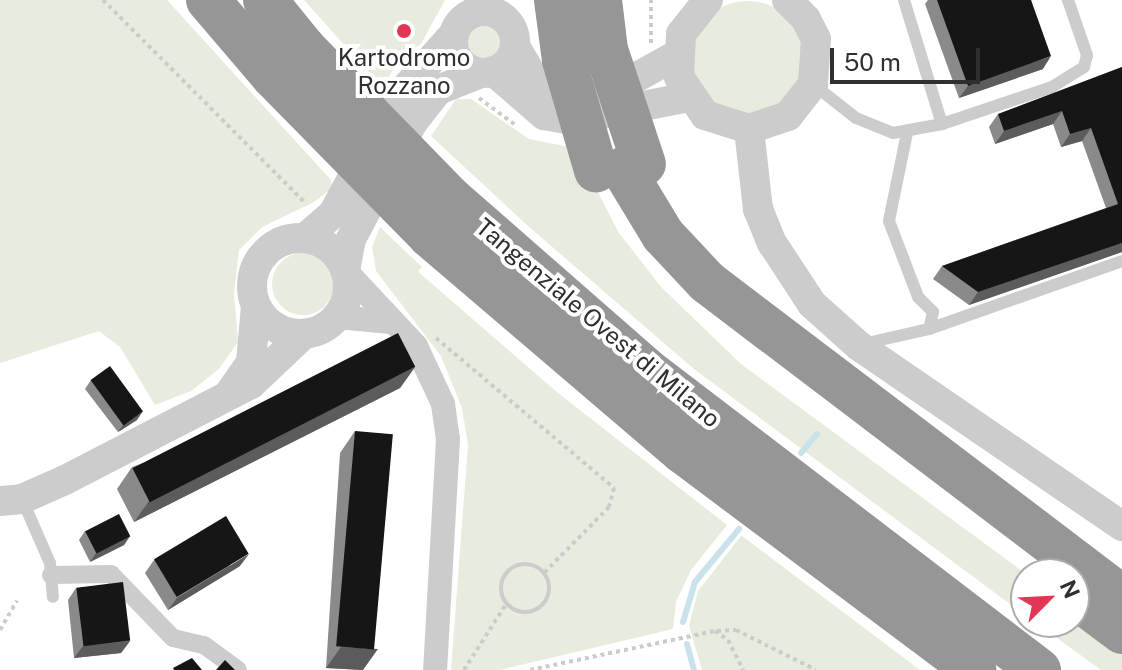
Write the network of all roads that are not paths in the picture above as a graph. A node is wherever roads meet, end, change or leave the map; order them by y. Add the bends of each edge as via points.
1 (208, 0) edge
2 (265, 0) edge
3 (556, 0) edge
4 (578, 0) edge
5 (600, 0) edge
6 (708, 0) edge
7 (787, 0) edge
8 (904, 0) edge
9 (1068, 0) edge
10 (485, 5) edge
11 (454, 34) junction
12 (515, 46) junction
13 (677, 55) junction
14 (585, 56) junction
15 (289, 62) junction
16 (487, 72) junction
17 (813, 84) junction
18 (689, 97) junction
19 (942, 124) junction
20 (749, 129) junction
21 (907, 133) junction
22 (621, 168) junction
23 (315, 229) junction
24 (1122, 261) edge
25 (345, 270) junction
26 (256, 306) junction
27 (337, 317) junction
28 (391, 322) junction
29 (929, 329) junction
30 (304, 334) junction
31 (856, 344) junction
32 (227, 396) junction
33 (11, 500) edge
34 (1122, 526) edge
35 (1024, 558) edge
36 (51, 575) junction
37 (53, 597) dead end
38 (1122, 597) edge
39 (1090, 608) edge
40 (1122, 632) edge
41 (968, 666) edge
42 (238, 670) edge
43 (435, 670) edge
44 (1039, 670) edge

1 - 15 highway, Tangenziale Ovest di Milano
2 - 15 highway, Tangenziale Ovest di Milano
3 - 14 highway
4 - 14 highway
5 - 14 highway
6 - 13 street via 690,16
7 - 17 street via 816,39
8 - 19 lane
9 - 19 lane via 1087,55 1084,67 1052,87
10 - 11 street via 465,17
10 - 12 street via 508,21
11 - 16 street via 462,64
11 - 23 street via 394,101
12 - 13 street via 540,89 558,97 606,94
12 - 16 street via 508,63
13 - 18 street
14 - 22 highway, bridge
15 - 41 highway, Tangenziale Ovest di Milano, bridge via 430,236 683,452
15 - 44 highway, Tangenziale Ovest di Milano, bridge via 645,369
16 - 18 street via 544,115 572,120
16 - 25 street via 438,90 413,122 351,239
17 - 20 street via 788,116
17 - 21 lane via 856,118
18 - 20 street via 715,120
19 - 21 lane
20 - 31 street via 751,178 772,243 812,304
21 - 29 lane via 889,221 918,297 933,312
22 - 35 highway via 617,210 668,280 751,353
22 - 38 highway via 761,324
23 - 25 street
23 - 26 street via 261,258 254,273
24 - 29 lane
25 - 27 street via 347,295
25 - 28 street
26 - 30 street via 276,327
26 - 32 street via 251,362
27 - 28 street
27 - 30 street
28 - 43 street via 432,371 448,439
29 - 31 lane
30 - 32 street via 269,372
31 - 34 street
32 - 33 street
33 - 36 lane
36 - 37 lane
36 - 42 street via 111,574 173,638 204,645
39 - 40 highway

